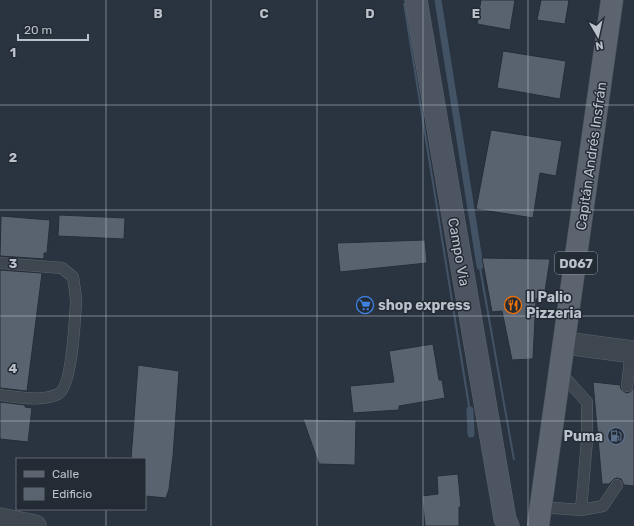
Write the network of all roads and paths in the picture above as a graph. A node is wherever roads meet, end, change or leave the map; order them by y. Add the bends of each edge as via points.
1 (416, 0) edge
2 (612, 0) edge
3 (0, 263) edge
4 (564, 343) junction
5 (632, 352) edge
6 (560, 372) junction
7 (627, 386) dead end
8 (0, 395) edge
9 (617, 485) dead end
10 (582, 510) junction
11 (540, 516) edge
12 (0, 519) edge
13 (35, 526) edge
14 (508, 526) edge

1 - 14 street, Campo Via via 503,511
2 - 4 main road, Capitán Andrés Insfrán / D067
3 - 8 lane via 62,268 73,277 76,301 70,368 60,394 46,398
4 - 5 street
4 - 6 main road, Capitán Andrés Insfrán / D067
5 - 7 lane
6 - 10 lane via 587,402
6 - 11 main road, Capitán Andrés Insfrán / D067
9 - 10 lane via 603,506
10 - 11 lane
12 - 13 street

